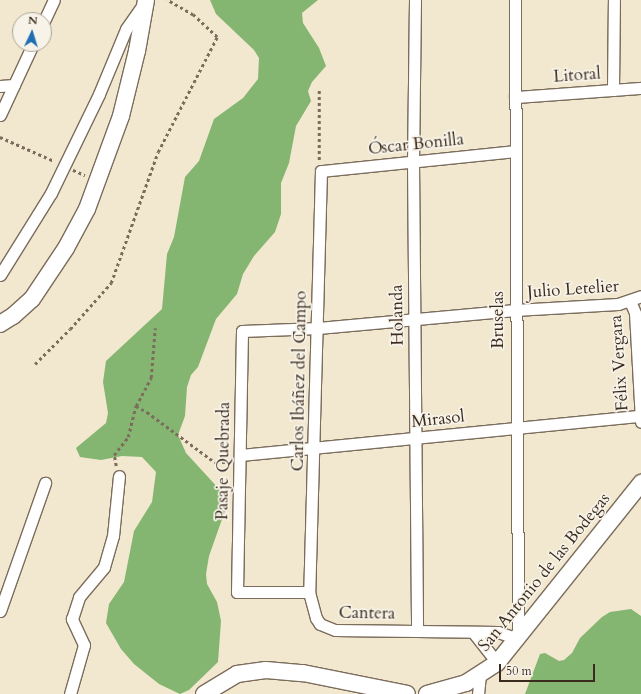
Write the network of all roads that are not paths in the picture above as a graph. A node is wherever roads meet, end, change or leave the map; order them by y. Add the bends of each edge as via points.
1 (54, 0) edge
2 (415, 0) edge
3 (515, 0) edge
4 (614, 0) edge
5 (146, 1) edge
6 (48, 12) edge
7 (29, 52) edge
8 (14, 85) junction
9 (0, 86) edge
10 (641, 88) edge
11 (613, 90) junction
12 (515, 97) junction
13 (0, 115) edge
14 (515, 151) junction
15 (413, 161) junction
16 (321, 170) joint
17 (0, 275) edge
18 (641, 296) edge
19 (630, 302) junction
20 (515, 310) junction
21 (414, 320) junction
22 (0, 324) edge
23 (318, 328) junction
24 (242, 331) joint
25 (640, 419) edge
26 (516, 428) junction
27 (415, 439) junction
28 (315, 449) junction
29 (241, 460) junction
30 (119, 476) road end
31 (45, 483) dead end
32 (641, 483) edge
33 (309, 592) junction
34 (0, 610) edge
35 (418, 630) junction
36 (473, 632) junction
37 (518, 639) junction
38 (497, 663) junction
39 (480, 676) junction
40 (70, 694) edge
41 (204, 694) edge
42 (407, 694) edge
43 (427, 694) edge
44 (478, 694) edge

1 - 6 street
2 - 15 street, Holanda
3 - 12 street, Bruselas
4 - 11 street
5 - 17 street via 126,29 102,87 40,213
5 - 22 street via 130,82 99,182 74,235 47,279 24,308
7 - 8 street
8 - 9 street
8 - 13 street
10 - 11 street, Litoral
11 - 12 street, Litoral
12 - 14 street, Bruselas
14 - 15 street, Óscar Bonilla
14 - 20 street, Bruselas
15 - 16 street, Óscar Bonilla
15 - 21 street, Holanda
16 - 23 street, Carlos Ibáñez del Campo
18 - 19 street, Julio Letelier
19 - 20 street, Julio Letelier
19 - 25 street, Félix Vergara via 635,313
20 - 21 street, Julio Letelier
20 - 26 street, Bruselas
21 - 23 street, Julio Letelier
21 - 27 street, Holanda
23 - 24 street, Julio Letelier
23 - 28 street, Carlos Ibáñez del Campo
24 - 29 street, Pasaje Quebrada
25 - 26 street, Mirasol
26 - 27 street, Mirasol
26 - 37 street, Bruselas
27 - 28 street, Mirasol
27 - 35 street, Holanda
28 - 29 street, Mirasol
28 - 33 street, Carlos Ibáñez del Campo
29 - 33 street, Pasaje Quebrada via 237,592
30 - 40 street via 113,536 104,567 79,596 72,619 84,645
31 - 34 street
32 - 37 street, San Antonio de las Bodegas
33 - 35 street, Cantera via 316,618 327,628 344,631
35 - 36 street, Cantera
36 - 37 street, Cantera via 498,632
36 - 38 street
37 - 38 street, San Antonio de las Bodegas
38 - 39 street, San Antonio de las Bodegas
39 - 43 street, San Antonio de las Bodegas via 452,689
39 - 44 street
41 - 42 street via 237,674 266,670 303,673

